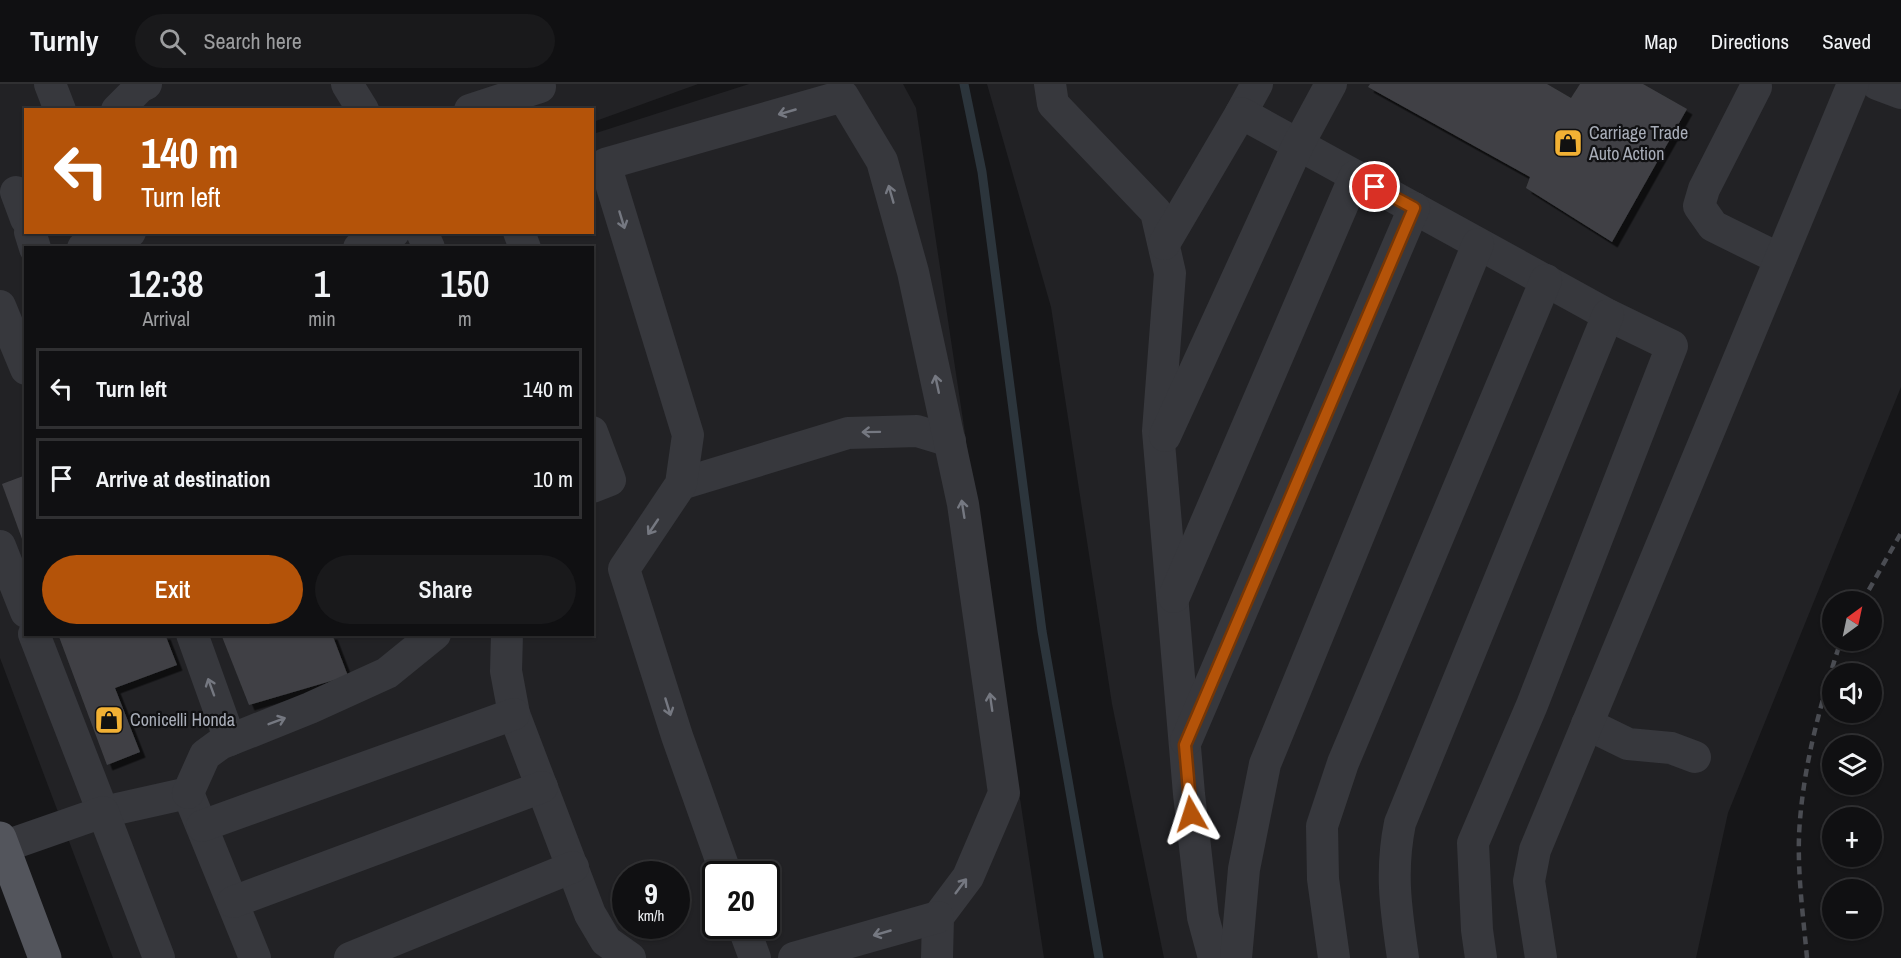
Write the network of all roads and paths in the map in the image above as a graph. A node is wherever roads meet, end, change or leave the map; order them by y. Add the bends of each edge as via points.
1 (50, 84) edge
2 (146, 84) edge
3 (347, 84) edge
4 (1050, 84) edge
5 (1257, 84) edge
6 (1331, 84) edge
7 (1854, 84) edge
8 (1877, 84) edge
9 (543, 85) edge
10 (1756, 87) dead end
11 (1901, 93) edge
12 (59, 108) edge
13 (119, 108) edge
14 (362, 108) edge
15 (476, 108) edge
16 (1241, 113) junction
17 (1298, 145) junction
18 (1355, 176) junction
19 (1414, 208) junction
20 (124, 234) edge
21 (421, 236) edge
22 (1164, 244) junction
23 (1478, 244) junction
24 (89, 246) edge
25 (369, 246) edge
26 (1780, 259) junction
27 (1546, 280) junction
28 (0, 306) edge
29 (1608, 315) junction
30 (24, 364) edge
31 (594, 437) edge
32 (950, 441) junction
33 (1159, 448) junction
34 (681, 484) junction
35 (594, 487) edge
36 (0, 546) edge
37 (1172, 601) junction
38 (24, 607) edge
39 (35, 636) edge
40 (193, 636) edge
41 (433, 636) edge
42 (507, 636) edge
43 (514, 714) junction
44 (1587, 724) junction
45 (230, 740) junction
46 (1185, 745) junction
47 (1695, 757) dead end
48 (542, 787) junction
49 (188, 793) junction
50 (103, 812) junction
51 (202, 826) junction
52 (2, 842) edge
53 (721, 861) edge
54 (573, 867) junction
55 (233, 902) junction
56 (938, 917) junction
57 (748, 939) edge
58 (45, 958) edge
59 (159, 958) edge
60 (255, 958) edge
61 (350, 958) edge
62 (630, 958) edge
63 (755, 958) edge
64 (794, 958) edge
65 (937, 958) edge
66 (1214, 958) edge
67 (1236, 958) edge
68 (1334, 958) edge
69 (1403, 958) edge
70 (1481, 958) edge
71 (1541, 958) edge

1 - 12 street
2 - 13 street
3 - 14 street
4 - 22 street via 1053,104 1156,212
5 - 16 street
6 - 17 street
7 - 26 street
8 - 11 street
9 - 15 street
10 - 26 street via 1704,189 1700,206 1713,226
16 - 17 street
16 - 22 street
17 - 18 street
17 - 33 street
18 - 19 street
18 - 37 street
19 - 23 street
19 - 46 street
20 - 24 street
21 - 25 street
22 - 33 street via 1170,273
23 - 27 street
23 - 67 street via 1264,764 1245,869
26 - 44 street
27 - 29 street
27 - 68 street via 1343,763 1322,826 1323,879
28 - 30 street
29 - 69 street via 1400,823 1394,851 1394,891
29 - 70 street via 1672,346 1532,705 1473,843
31 - 35 street via 610,480
32 -> 34 street via 917,431 848,433
32 -> 34 street via 913,272 882,162 843,96 605,164 688,435
56 -> 32 street via 968,877 1004,793 963,504
33 - 37 street
34 -> 53 street via 624,569
36 - 38 street
37 - 46 street
39 - 50 street
45 -> 40 street
45 -> 41 street via 387,674
42 - 43 street via 506,671
43 - 48 street
43 - 51 street
44 - 47 street via 1628,744 1671,748
44 - 71 street via 1534,850 1529,881
45 - 49 street via 205,756
46 - 66 street via 1203,918
48 - 54 street
48 - 55 street
49 - 50 street
49 - 51 street
50 - 52 street
50 - 59 street
51 - 55 street
52 - 58 main road
54 - 61 street
54 - 62 street via 590,914 606,941
55 - 60 street
56 -> 64 street
56 - 65 street
57 - 63 street

